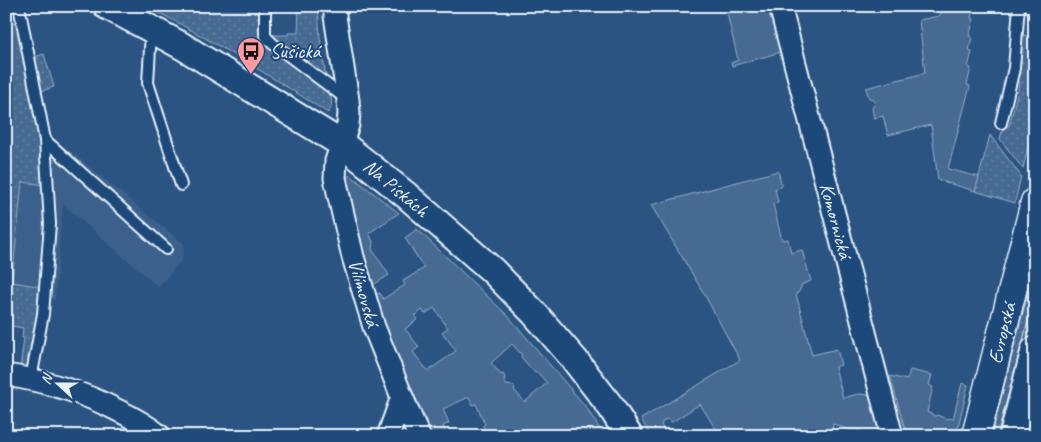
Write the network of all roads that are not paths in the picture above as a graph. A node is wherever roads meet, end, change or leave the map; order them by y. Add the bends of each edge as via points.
1 (19, 6) edge
2 (108, 6) edge
3 (265, 6) edge
4 (335, 6) edge
5 (780, 6) edge
6 (1019, 6) edge
7 (151, 28) junction
8 (348, 100) junction
9 (1001, 123) dead end
10 (45, 140) junction
11 (342, 144) junction
12 (181, 185) dead end
13 (1035, 202) edge
14 (166, 249) dead end
15 (1035, 350) edge
16 (6, 375) edge
17 (31, 379) junction
18 (402, 397) junction
19 (158, 435) edge
20 (388, 436) edge
21 (419, 436) edge
22 (629, 436) edge
23 (892, 436) edge
24 (976, 436) edge
25 (1013, 436) edge

1 - 10 lane
2 - 7 street, Na Pískách
3 - 8 lane via 267,38
4 - 8 street
5 - 23 street, Komornická
6 - 9 lane via 1014,68
7 - 11 street, Na Pískách
7 - 12 lane via 148,83
8 - 11 street via 348,125
10 - 14 lane
10 - 17 lane via 50,224 43,314
11 - 18 street, Vilímovská via 335,178 353,257 374,327
11 - 22 street, Na Pískách via 406,195 513,291 574,358
13 - 24 main road, Evropská
15 - 25 main road, Evropská
16 - 17 street
17 - 19 street via 96,399
18 - 20 street
18 - 21 street, Vilímovská

